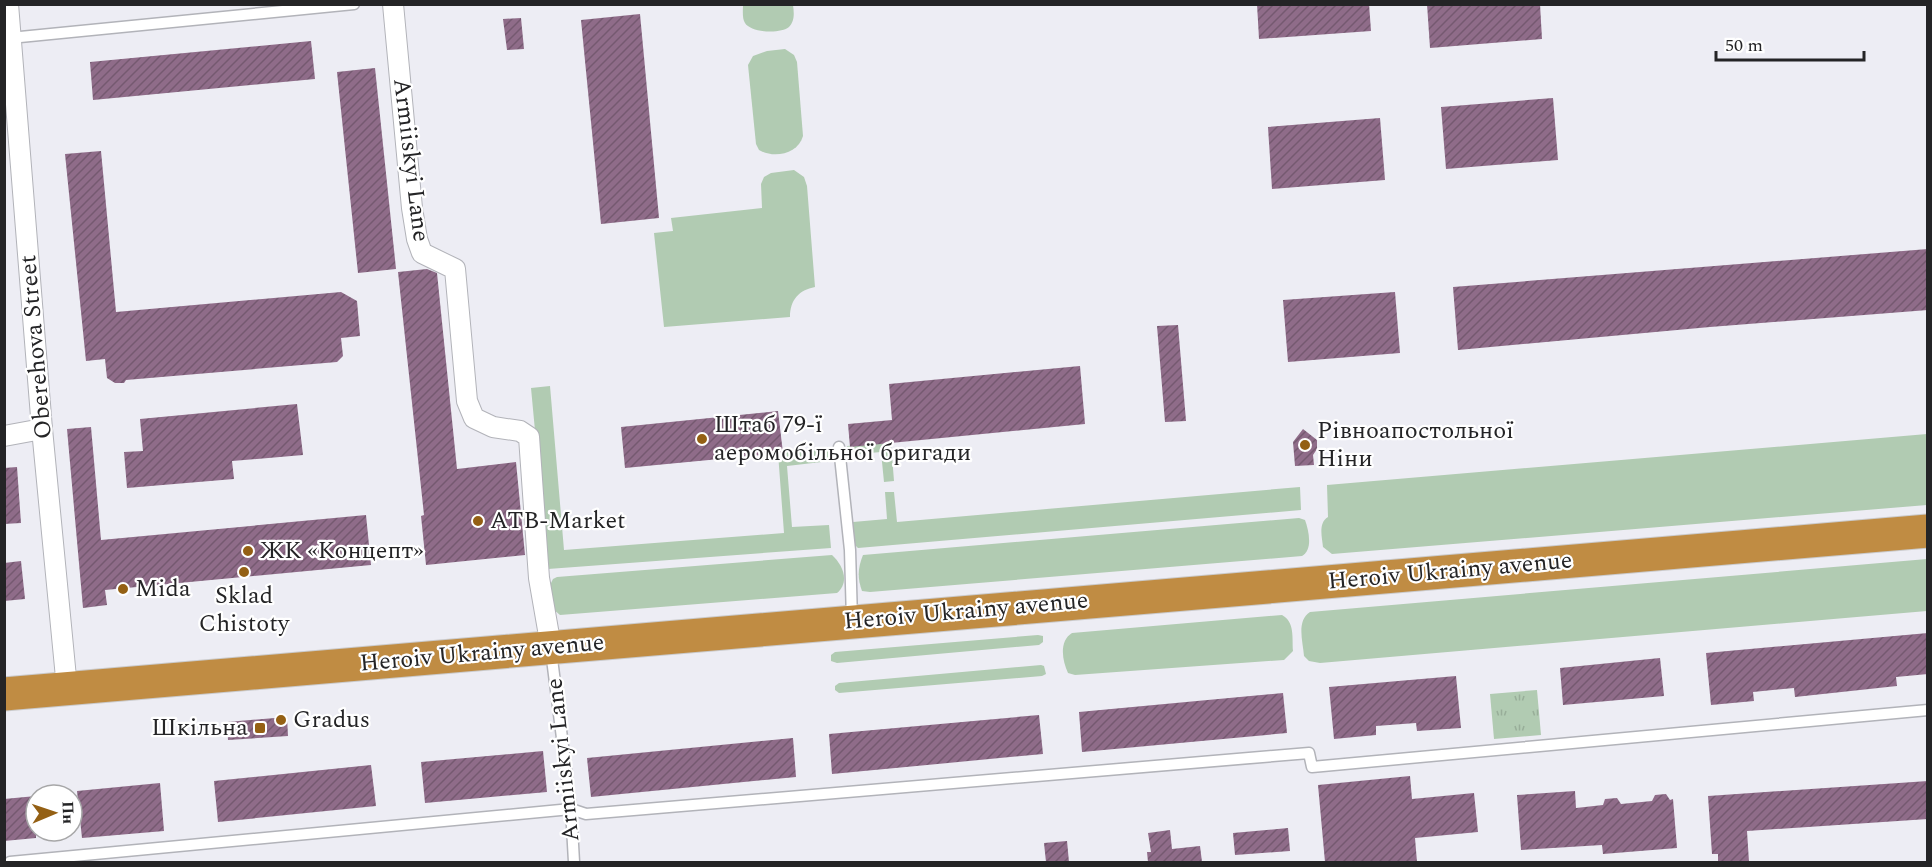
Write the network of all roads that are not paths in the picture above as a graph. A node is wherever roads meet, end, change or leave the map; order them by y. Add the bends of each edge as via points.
1 (8, 4) edge
2 (354, 4) edge
3 (393, 4) edge
4 (10, 38) junction
5 (9, 85) edge
6 (42, 429) junction
7 (4, 436) edge
8 (839, 447) dead end
9 (1928, 531) edge
10 (852, 621) junction
11 (551, 647) junction
12 (67, 688) junction
13 (4, 694) edge
14 (1928, 710) edge
15 (571, 809) junction
16 (10, 862) edge
17 (574, 862) edge

1 - 4 street, Oberehova Street
2 - 4 lane
3 - 11 street, Armiiskyi Lane via 417,239 422,253 455,269 467,401 474,418 529,437 538,578
4 - 5 street, Oberehova Street
5 - 6 street, Oberehova Street
6 - 7 street
6 - 12 street, Oberehova Street
8 - 10 lane via 850,550
9 - 10 highway, Heroiv Ukrainy avenue
10 - 11 highway, Heroiv Ukrainy avenue
11 - 12 highway, Heroiv Ukrainy avenue
11 - 15 lane, Armiiskyi Lane
12 - 13 highway, Heroiv Ukrainy avenue
14 - 15 lane via 1312,767 1309,753 586,814
15 - 16 lane
15 - 17 lane, Armiiskyi Lane

